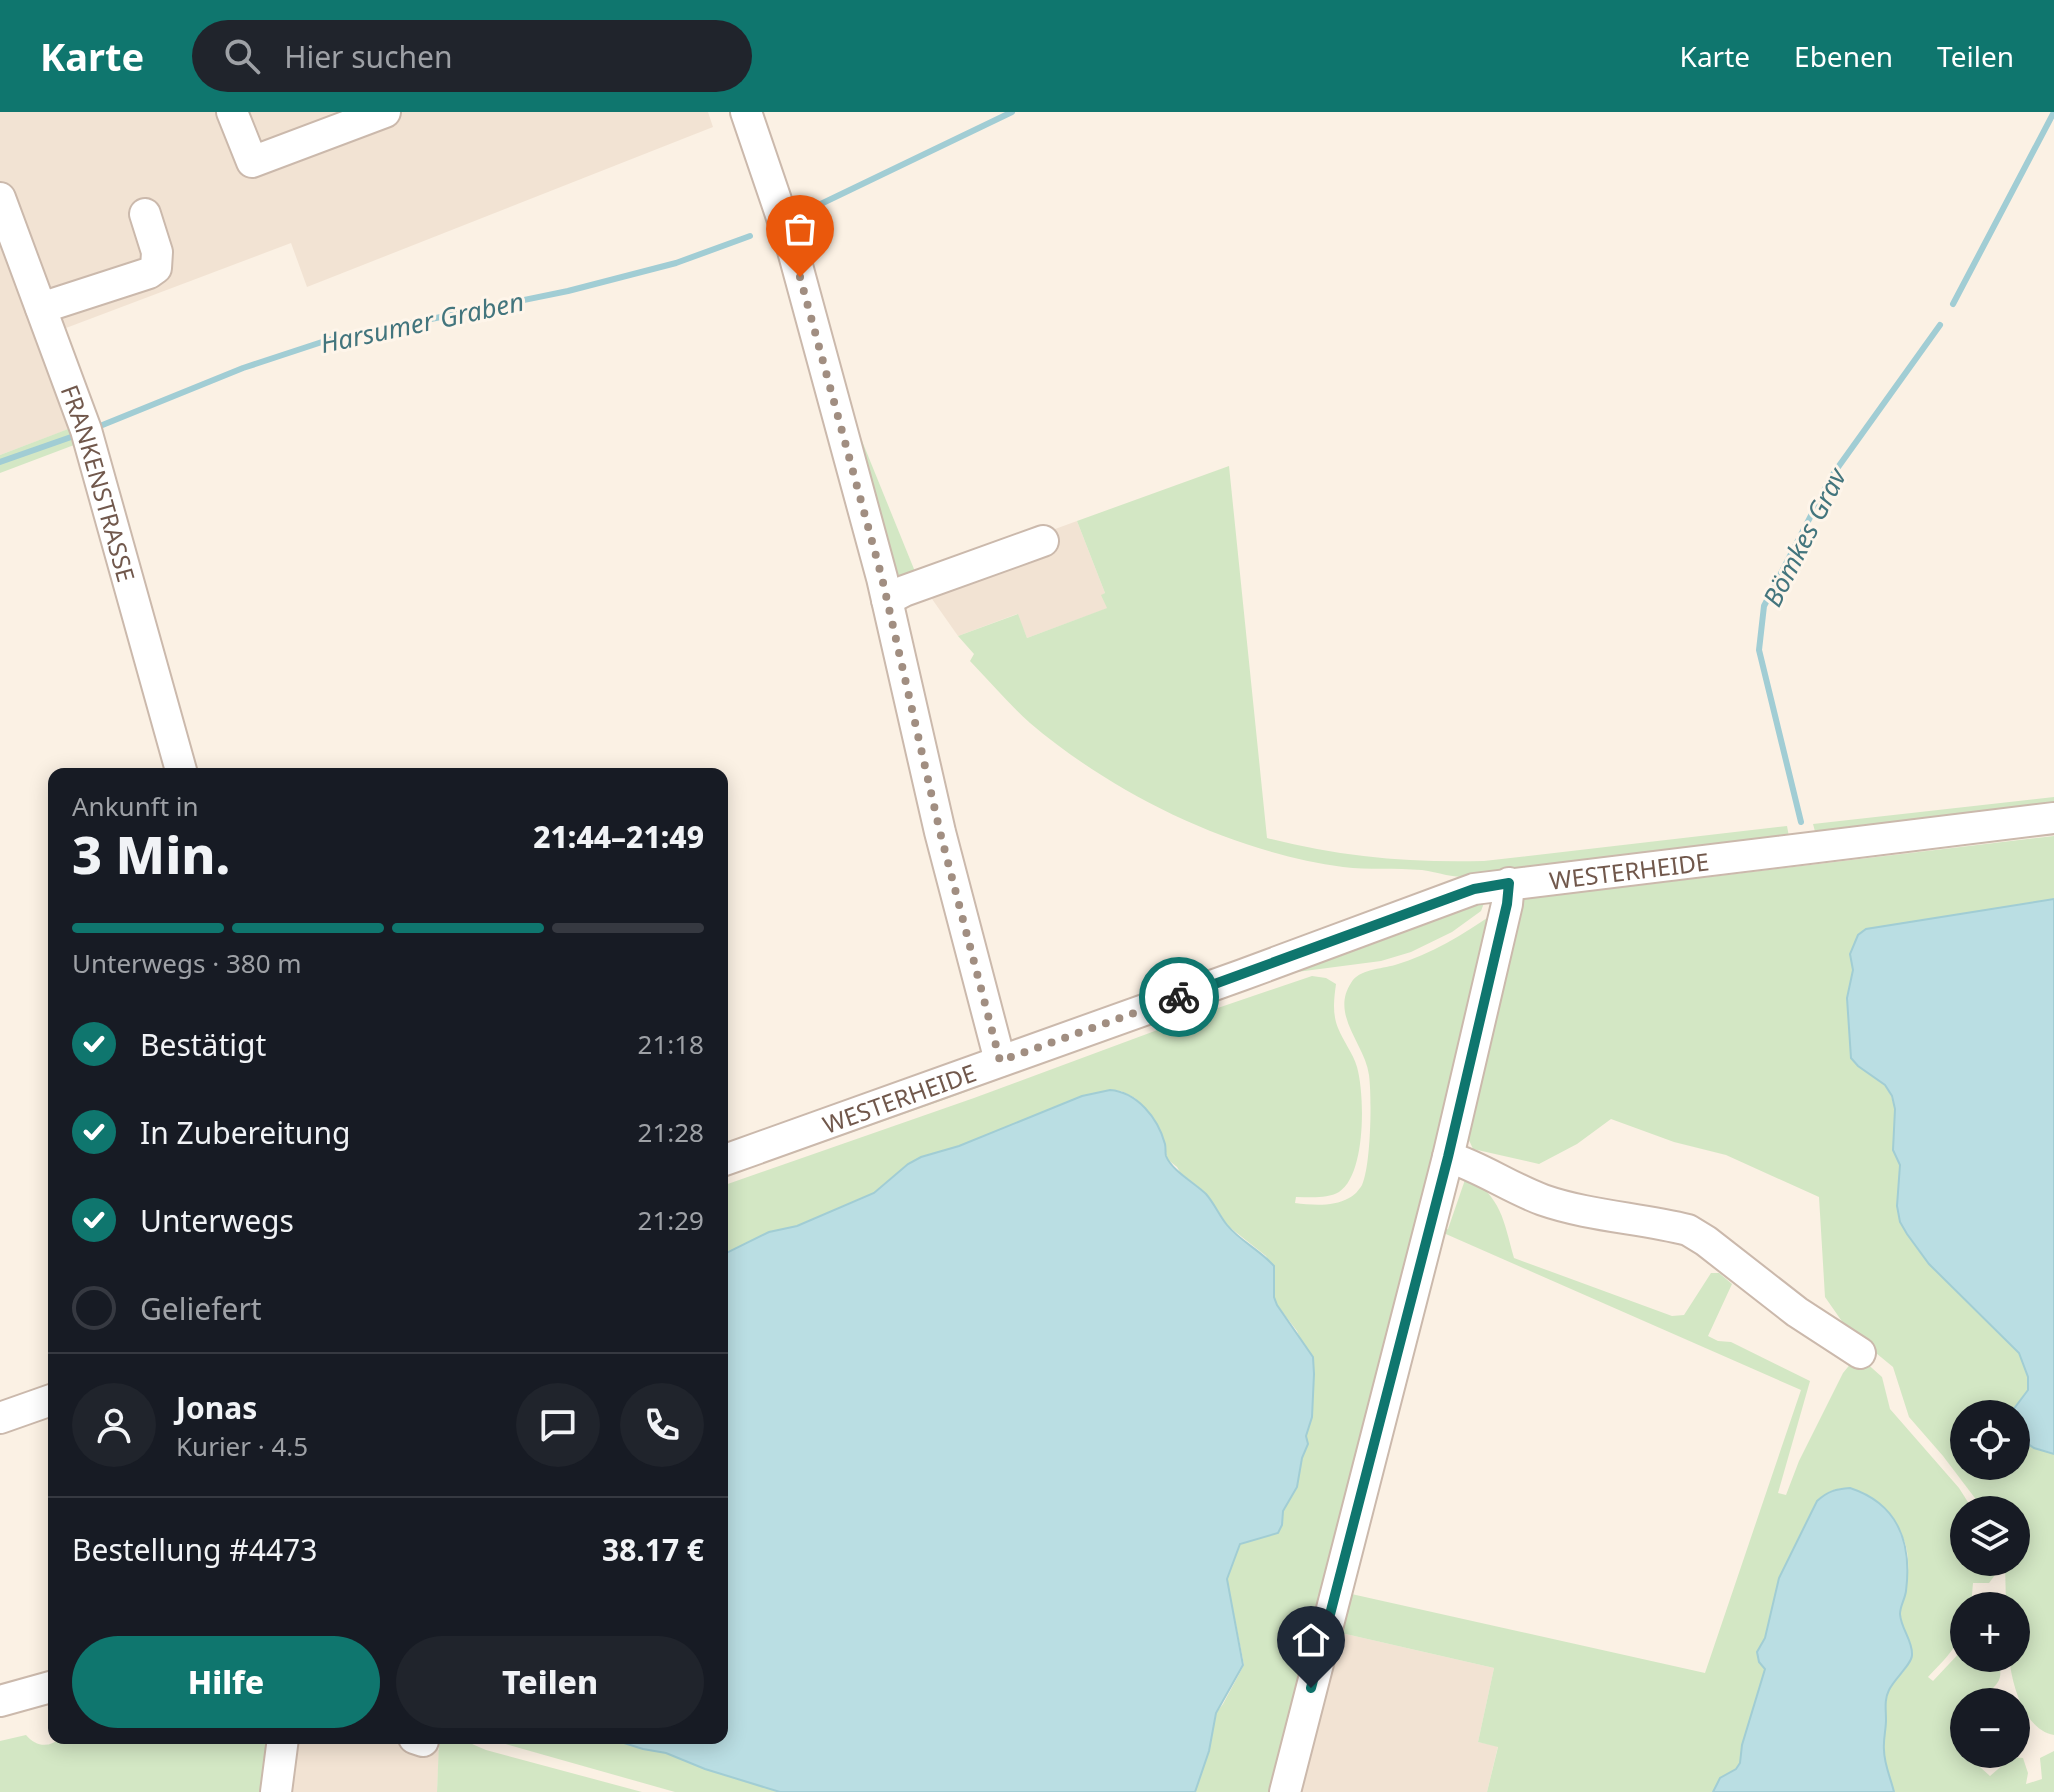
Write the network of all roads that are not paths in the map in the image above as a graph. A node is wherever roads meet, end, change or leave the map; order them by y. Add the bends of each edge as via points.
1 (232, 112) edge
2 (385, 112) edge
3 (746, 112) edge
4 (0, 198) edge
5 (145, 214) dead end
6 (41, 308) junction
7 (1043, 541) dead end
8 (887, 600) junction
9 (180, 768) edge
10 (2054, 818) edge
11 (1509, 883) junction
12 (1000, 1061) junction
13 (1448, 1157) junction
14 (728, 1159) edge
15 (1860, 1353) dead end
16 (48, 1401) edge
17 (0, 1418) edge
18 (48, 1688) edge
19 (0, 1701) edge
20 (282, 1744) edge
21 (276, 1792) edge
22 (1285, 1792) edge

1 - 2 street via 252,162
3 - 8 street via 792,247
4 - 6 street, FRANKENSTRASSE
5 - 6 street via 157,252 156,268
6 - 9 street, FRANKENSTRASSE via 86,430
7 - 8 street
8 - 12 street
10 - 11 street, WESTERHEIDE
11 - 12 street, WESTERHEIDE via 1474,889
11 - 13 street
12 - 14 street, WESTERHEIDE
13 - 15 street via 1545,1201 1688,1230
13 - 22 street
16 - 17 street
18 - 19 street
20 - 21 street

